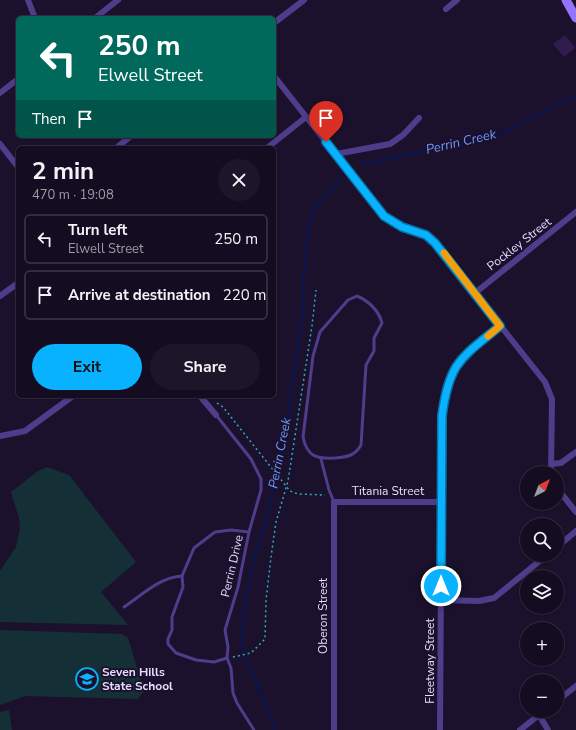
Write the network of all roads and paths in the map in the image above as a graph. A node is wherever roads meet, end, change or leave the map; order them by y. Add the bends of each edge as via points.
1 (28, 0) edge
2 (118, 0) edge
3 (304, 0) edge
4 (456, 0) edge
5 (566, 0) edge
6 (446, 9) dead end
7 (34, 16) edge
8 (97, 16) edge
9 (576, 18) edge
10 (276, 21) edge
11 (276, 79) edge
12 (16, 81) edge
13 (0, 93) edge
14 (306, 117) junction
15 (419, 118) dead end
16 (128, 138) edge
17 (0, 144) edge
18 (118, 146) edge
19 (270, 146) edge
20 (336, 154) junction
21 (16, 164) edge
22 (576, 212) edge
23 (16, 284) edge
24 (316, 290) dead end
25 (475, 293) junction
26 (0, 296) edge
27 (500, 326) junction
28 (70, 398) edge
29 (202, 398) edge
30 (217, 403) dead end
31 (216, 415) joint
32 (0, 436) edge
33 (576, 452) edge
34 (321, 459) junction
35 (551, 464) joint
36 (286, 487) junction
37 (331, 495) junction
38 (564, 497) edge
39 (334, 502) junction
40 (442, 502) junction
41 (576, 512) edge
42 (249, 532) junction
43 (576, 532) edge
44 (564, 541) edge
45 (538, 562) edge
46 (182, 576) junction
47 (441, 600) junction
48 (124, 607) dead end
49 (227, 658) junction
50 (233, 658) dead end
51 (576, 686) edge
52 (564, 695) edge
53 (535, 718) edge
54 (541, 718) edge
55 (254, 730) edge
56 (334, 730) edge
57 (440, 730) edge
58 (520, 730) edge
59 (548, 730) edge

1 - 7 street
2 - 8 street
3 - 10 street
4 - 6 street
5 - 9 main road
11 - 14 street
12 - 13 street
14 - 19 street
14 - 20 street
15 - 20 street via 403,136 390,144
16 - 18 street
17 - 21 street
20 - 25 street via 389,220 402,227 419,231 435,243
22 - 25 street, Pockley Street
23 - 26 street
24 - 36 path
25 - 27 street
27 - 35 street via 550,391
27 - 40 street, Fleetway Street via 456,364 446,388 442,416
28 - 32 street via 25,431
29 - 31 street
30 - 36 path via 223,407
31 - 42 lane, Perrin Drive via 251,460 261,479 261,490
33 - 35 street via 561,463
34 - 34 lane via 305,448 303,437 314,356 320,332 348,300 357,296 366,300 380,315 382,324 374,338 374,351 366,365 361,444 357,452 350,456
34 - 37 lane
36 - 37 path via 298,494
36 - 50 path via 270,557 266,639 251,653
37 - 39 lane
38 - 41 street
39 - 40 street, Titania Street
39 - 56 street, Oberon Street
40 - 47 street, Fleetway Street
42 - 46 lane via 215,532 194,548
42 - 49 lane, Perrin Drive via 238,587 224,630 228,647
43 - 44 street
45 - 47 street via 494,598 479,601
46 - 48 lane via 158,583
46 - 49 lane via 183,587 172,616 168,644 176,653 196,660 214,662
47 - 57 street, Fleetway Street
49 - 55 lane, Perrin Drive via 231,668 233,693
51 - 52 street
53 - 58 street
54 - 59 street

